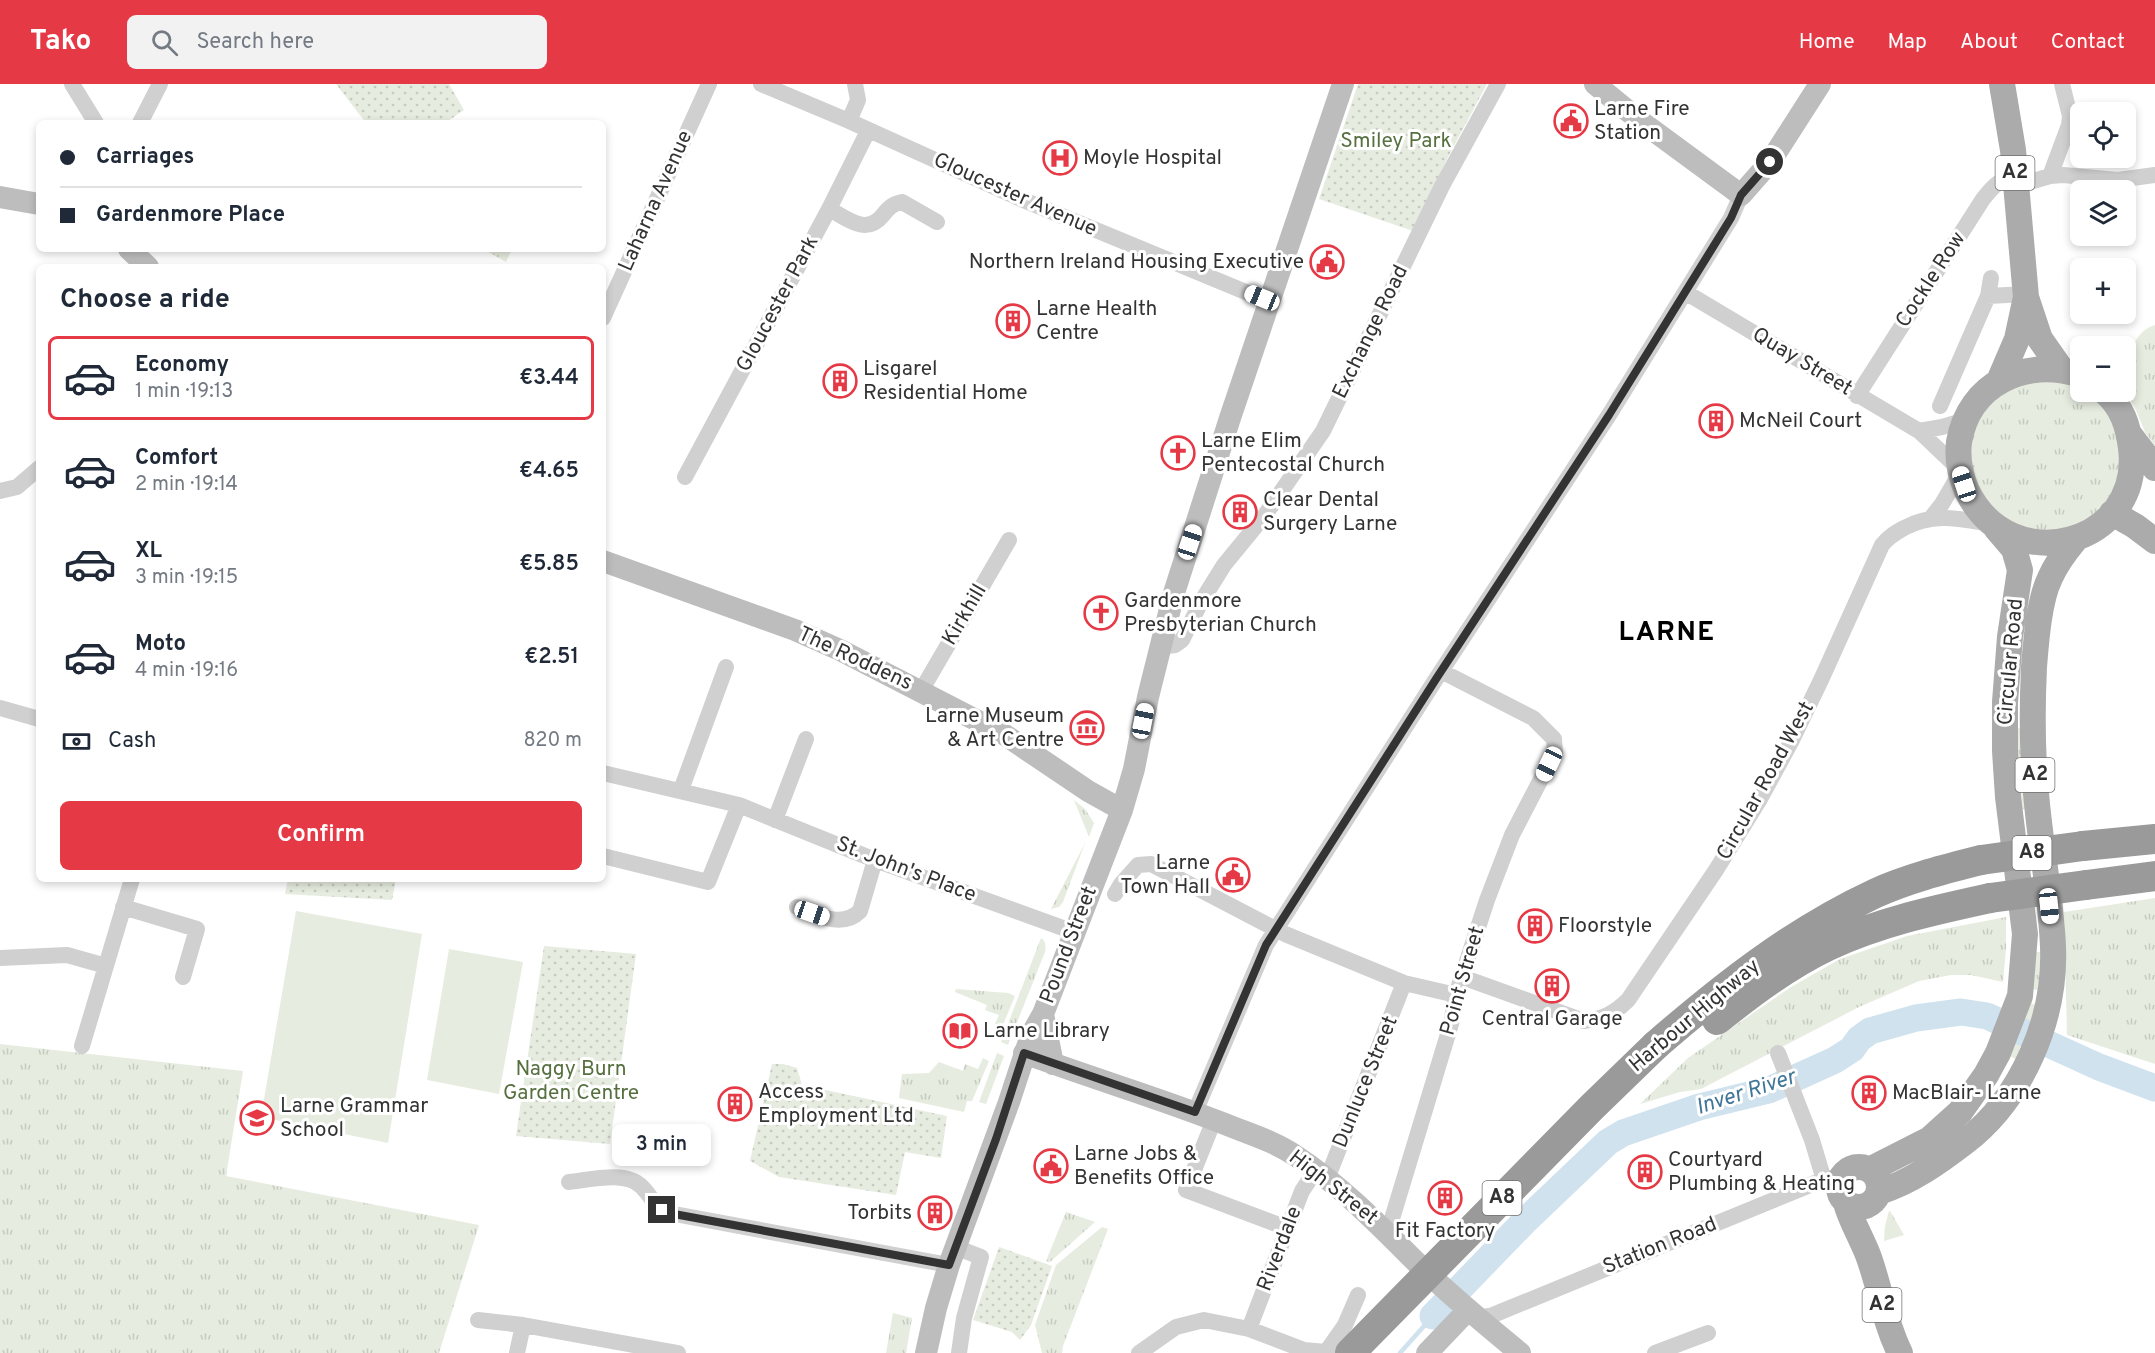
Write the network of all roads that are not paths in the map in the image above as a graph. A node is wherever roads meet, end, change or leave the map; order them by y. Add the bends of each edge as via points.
1 (72, 84) edge
2 (160, 84) edge
3 (709, 84) edge
4 (761, 84) edge
5 (855, 84) edge
6 (1343, 84) edge
7 (1498, 84) edge
8 (1595, 84) edge
9 (1820, 84) edge
10 (2002, 84) edge
11 (2062, 84) edge
12 (94, 120) edge
13 (142, 120) edge
14 (849, 121) junction
15 (868, 130) junction
16 (2155, 175) edge
17 (2050, 176) junction
18 (2015, 182) junction
19 (1741, 195) junction
20 (0, 197) edge
21 (36, 203) edge
22 (829, 209) junction
23 (937, 222) dead end
24 (132, 252) edge
25 (145, 264) edge
26 (1991, 278) dead end
27 (1685, 292) junction
28 (1988, 296) junction
29 (2026, 296) junction
30 (1270, 302) junction
31 (606, 311) edge
32 (2070, 371) edge
33 (2070, 372) edge
34 (1999, 381) junction
35 (1857, 396) junction
36 (2113, 402) edge
37 (1940, 406) dead end
38 (1966, 420) junction
39 (1919, 431) junction
40 (2129, 434) junction
41 (2155, 468) edge
42 (36, 471) edge
43 (1960, 471) junction
44 (685, 477) dead end
45 (0, 491) edge
46 (2112, 513) junction
47 (1931, 518) junction
48 (1994, 526) junction
49 (1009, 540) dead end
50 (2075, 540) junction
51 (2155, 541) edge
52 (606, 562) edge
53 (1160, 647) junction
54 (726, 666) dead end
55 (1442, 671) junction
56 (921, 691) junction
57 (0, 708) edge
58 (36, 718) edge
59 (806, 739) dead end
60 (606, 774) edge
61 (681, 790) junction
62 (739, 805) junction
63 (1122, 810) junction
64 (775, 820) junction
65 (2147, 835) edge
66 (606, 857) edge
67 (875, 860) junction
68 (2155, 876) edge
69 (131, 882) edge
70 (1115, 894) dead end
71 (123, 907) junction
72 (797, 908) dead end
73 (1276, 930) junction
74 (1074, 932) junction
75 (0, 957) edge
76 (106, 966) junction
77 (183, 977) dead end
78 (1462, 977) junction
79 (1404, 984) junction
80 (1456, 995) junction
81 (1043, 1014) junction
82 (82, 1046) dead end
83 (1024, 1053) junction
84 (1662, 1053) junction
85 (1778, 1053) dead end
86 (1053, 1064) junction
87 (1205, 1116) junction
88 (1321, 1175) junction
89 (1834, 1177) junction
90 (569, 1182) dead end
91 (1875, 1188) junction
92 (1846, 1203) junction
93 (1287, 1228) junction
94 (1388, 1232) junction
95 (1868, 1255) junction
96 (952, 1256) junction
97 (1358, 1295) dead end
98 (1468, 1310) junction
99 (478, 1320) dead end
100 (523, 1325) junction
101 (1250, 1329) junction
102 (1708, 1333) dead end
103 (635, 1349) edge
104 (1892, 1351) edge
105 (517, 1353) edge
106 (678, 1353) edge
107 (926, 1353) edge
108 (959, 1353) edge
109 (1139, 1353) edge
110 (1350, 1353) edge
111 (1378, 1353) edge
112 (1427, 1353) edge
113 (1520, 1353) edge
114 (1655, 1353) edge

1 - 12 street
2 - 13 street
3 - 31 street, Laharna Avenue
4 - 14 street, Gloucester Avenue
5 - 14 street via 858,100
6 - 30 street, Pound Street
7 - 53 street, Exchange Road via 1442,186 1323,431 1266,515 1224,566 1182,640
8 - 19 street
9 - 19 street via 1770,162
10 - 18 main road, A2
11 - 17 street via 2069,125
14 - 15 street, Gloucester Avenue
15 - 22 street, Gloucester Park
15 - 30 street, Gloucester Avenue via 1053,213
16 - 17 street, Cockle Row via 2118,180
17 - 18 street, Cockle Row
18 - 29 main road, A2
18 - 35 street, Cockle Row via 2007,178 2000,181 1983,199
19 - 27 street
20 - 21 street
22 - 23 street via 868,226 891,206 902,202
22 - 44 street, Gloucester Park
24 - 25 street
26 - 28 street
27 - 35 street, Quay Street
27 - 55 street
28 - 29 street
28 - 37 street
29 - 32 main road, A2 via 2040,339
29 - 34 main road, A2 via 2017,339
30 - 53 street, Pound Street via 1190,542
33 - 34 main road, A2 via 2040,368
34 - 38 main road, A2 via 1983,395
35 - 39 street, Quay Street
36 - 40 main road, A2 via 2124,415
38 - 39 street
38 - 43 main road, A2 via 1959,444
39 - 43 street, Quay Street
40 - 41 main road
40 - 46 main road, A2 via 2132,476
42 - 45 street via 17,487
43 - 47 street
43 - 48 main road, A2 via 1973,503
46 - 50 main road, A2
46 - 51 main road
47 - 48 street, Circular Road West
47 - 78 street, Circular Road West via 1896,532 1882,544 1821,680 1760,799 1716,870 1617,1011 1584,1021
48 - 50 main road, A2 via 2017,538 2040,543
48 - 91 main road, Circular Road / A2 via 2014,549 2020,570 2005,702 2008,797 2025,934 2018,1003 1986,1075 1960,1112
49 - 56 street, Kirkhill
50 - 91 main road, Circular Road / A2 via 2049,580 2038,633 2032,702 2036,794 2053,948 2048,1006 2018,1082 1983,1128 1897,1186
52 - 56 street, The Roddens via 795,630
53 - 63 street, Pound Street
54 - 61 street
55 - 73 street
55 - 78 street, Point Street via 1533,718 1554,739 1555,752 1512,835
56 - 63 street, The Roddens via 1005,735
57 - 58 street
59 - 64 street
60 - 61 street, St. John's Place
61 - 62 street, St. John's Place
62 - 64 street, St. John's Place
62 - 66 street via 708,882
63 - 74 street, Pound Street
64 - 67 street, St. John's Place
65 - 84 highway, Harbour Highway / A8, bridge via 1981,860 1878,892 1763,958 1707,1002
67 - 72 street via 860,911 855,916 838,920
67 - 74 street, St. John's Place
68 - 84 highway, A8, bridge via 1990,898 1875,928 1827,946
69 - 71 street
70 - 73 street via 1138,865 1151,864
71 - 76 street
71 - 77 street via 197,929
73 - 79 street
73 - 87 street via 1256,965
74 - 81 street, Pound Street
75 - 76 street via 68,956
76 - 82 street
78 - 80 street, Point Street
79 - 80 street
79 - 88 street, Dunluce Street
80 - 94 street, Point Street via 1451,1024
81 - 83 street, Pound Street
81 - 86 street
83 - 86 street, High Street
83 - 96 street, Pound Street
84 - 110 highway, Harbour Highway / A8, bridge via 1592,1107
84 - 111 highway, A8
85 - 89 street via 1794,1096
86 - 87 street, High Street
87 - 88 street, High Street via 1273,1143
87 - 93 street via 1186,1190
88 - 93 street, Riverdale via 1302,1191
88 - 94 street, High Street
89 - 91 main road, A2 via 1858,1166
89 - 92 main road, A2
89 - 98 street, Station Road via 1493,1315
90 - 96 street via 629,1180 639,1184 657,1206 669,1213
91 - 92 main road, A2 via 1863,1207
91 - 95 main road, A2
92 - 95 main road, A2
93 - 101 street, Riverdale
94 - 98 street, High Street
95 - 104 main road, A2
96 - 107 street, Pound Street
96 - 108 street via 981,1257
97 - 101 street via 1345,1325 1326,1352 1304,1350
98 - 112 street
98 - 113 street, High Street
99 - 100 street
100 - 103 street
100 - 105 street
101 - 109 street via 1204,1320 1176,1327
102 - 114 street
103 - 106 street

